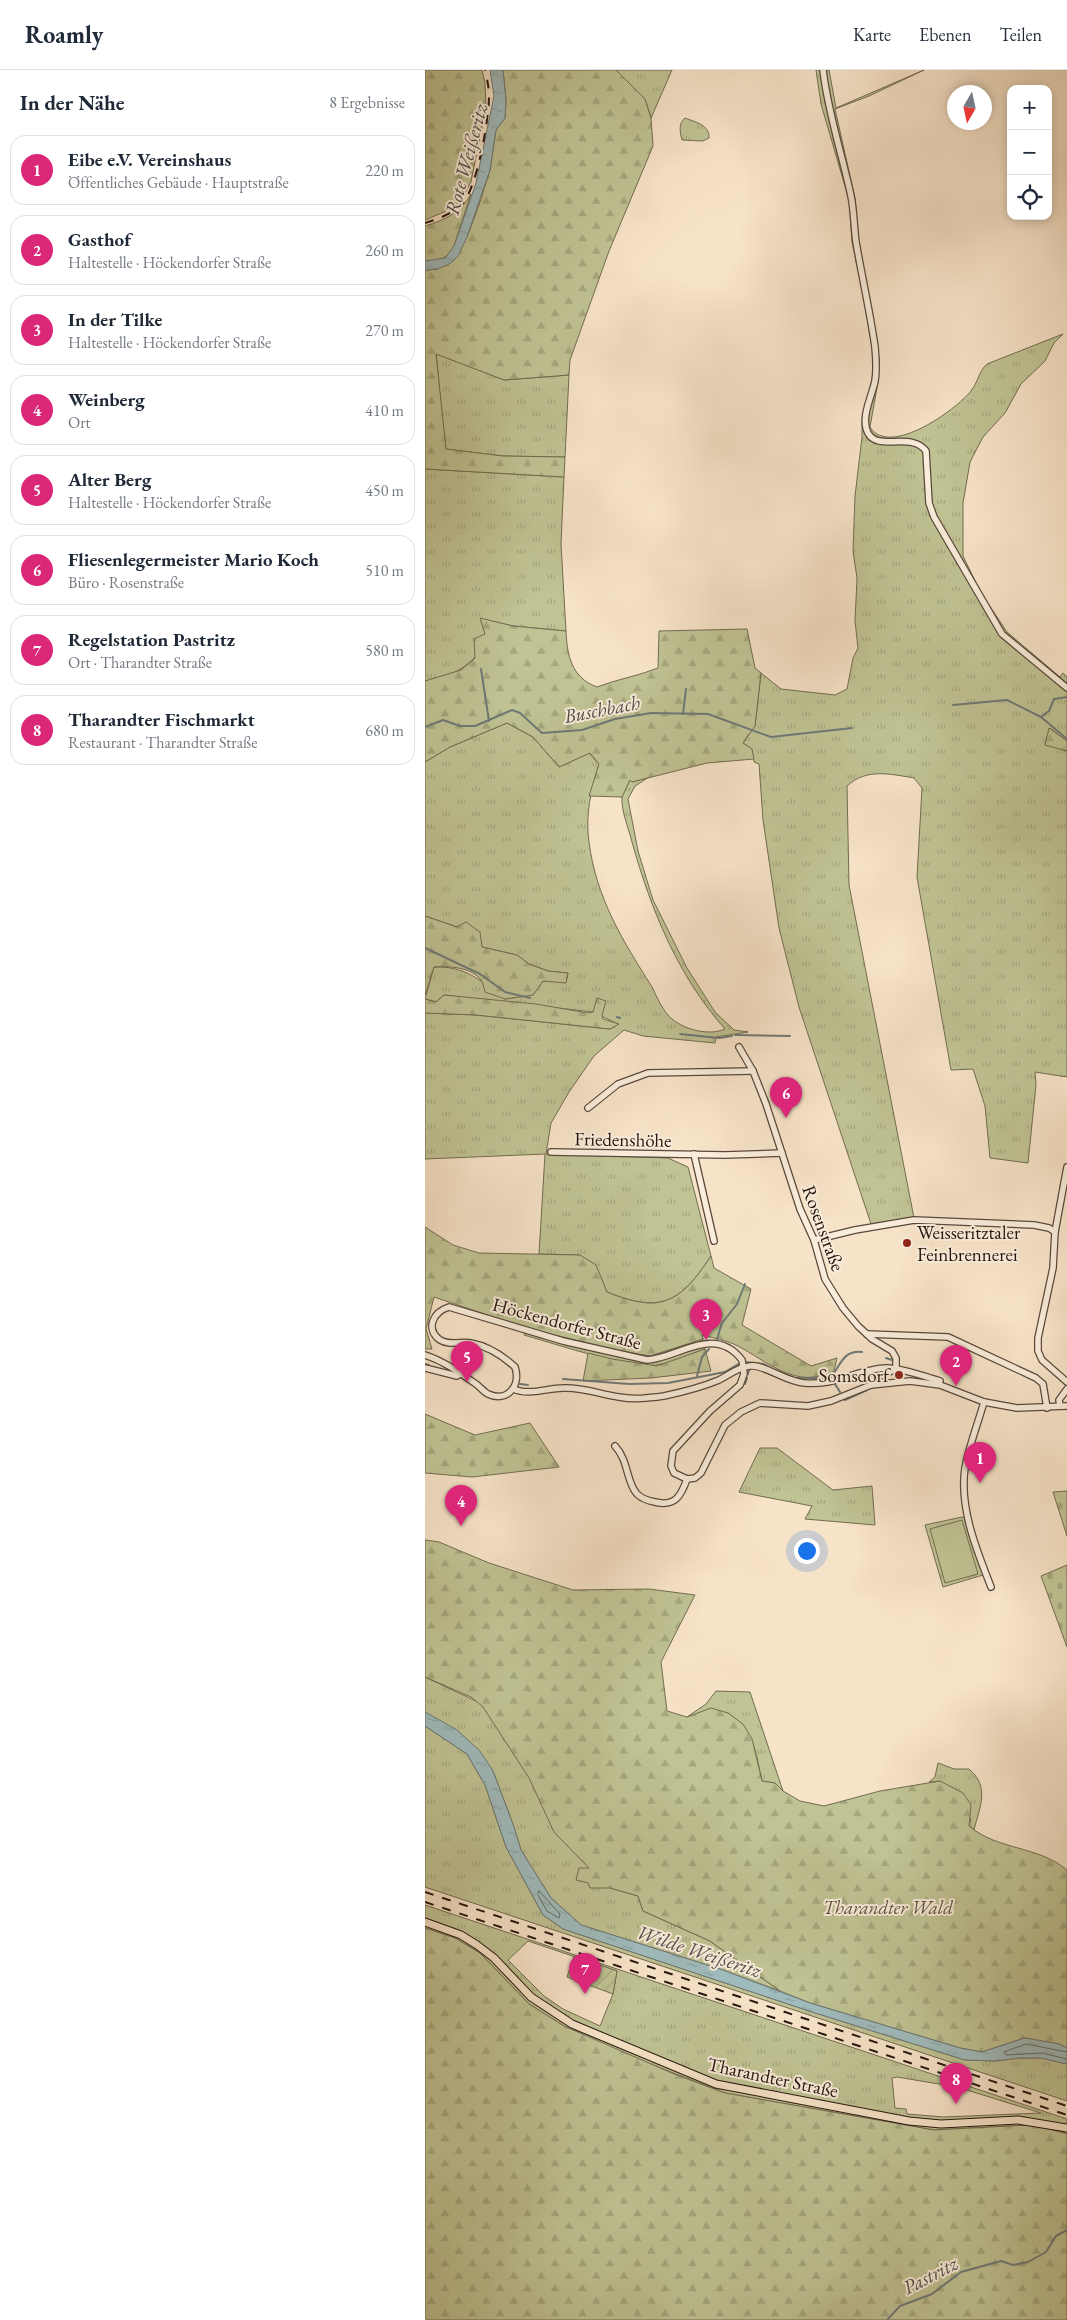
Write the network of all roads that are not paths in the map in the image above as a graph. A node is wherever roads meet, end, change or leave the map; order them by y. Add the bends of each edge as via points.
1 (823, 70) edge
2 (1067, 688) edge
3 (739, 1047) dead end
4 (753, 1071) junction
5 (588, 1108) dead end
6 (551, 1152) dead end
7 (782, 1153) junction
8 (694, 1154) junction
9 (1067, 1167) edge
10 (1055, 1232) junction
11 (814, 1240) junction
12 (714, 1242) dead end
13 (866, 1334) junction
14 (425, 1356) edge
15 (743, 1364) junction
16 (425, 1368) edge
17 (896, 1369) junction
18 (460, 1374) junction
19 (941, 1381) dead end
20 (1067, 1382) edge
21 (871, 1385) junction
22 (514, 1389) junction
23 (1067, 1389) edge
24 (984, 1402) junction
25 (1060, 1406) junction
26 (1067, 1406) edge
27 (1047, 1408) junction
28 (615, 1446) dead end
29 (687, 1479) junction
30 (991, 1587) dead end
31 (425, 1922) edge
32 (1067, 2128) edge

1 - 2 street via 851,199 875,348 876,370 865,422 867,432 888,442 915,441 926,451 931,511 982,603 1003,634
3 - 4 street, Rosenstraße
4 - 5 street via 648,1073 618,1084
4 - 7 street, Rosenstraße
6 - 8 street, Friedenshöhe
7 - 8 street, Friedenshöhe
7 - 11 street, Rosenstraße
8 - 12 street, Friedenshöhe
9 - 10 street
10 - 11 street via 1034,1225 914,1220
10 - 20 street via 1053,1268 1038,1351 1042,1360
11 - 13 street, Rosenstraße via 825,1279 843,1308
13 - 17 street, Rosenstraße via 892,1351
13 - 27 street via 954,1339 1036,1378 1043,1384
14 - 18 street
15 - 17 street via 764,1368 789,1381 805,1383 833,1382 877,1369
15 - 22 street via 721,1379 695,1389 645,1398 621,1398 586,1388 523,1392
15 - 22 street, Höckendorfer Straße via 725,1348 706,1343 658,1360 647,1360 554,1339 461,1308 449,1307 433,1316 431,1325 441,1341 471,1343 509,1361 517,1374
15 - 29 street via 740,1385 710,1411 673,1451 671,1466 674,1473
16 - 18 street
17 - 19 street
17 - 21 street via 873,1379
18 - 22 street via 494,1396 509,1394
21 - 24 street via 910,1381 928,1383
21 - 29 street via 820,1404 798,1407 770,1403 753,1405 730,1420 701,1473
23 - 25 street via 1059,1400
24 - 27 street via 1017,1408
24 - 30 street via 965,1469 966,1503 980,1559
25 - 26 street
25 - 27 street
28 - 29 street via 623,1455 635,1490 646,1500 661,1504 673,1502 681,1494
31 - 32 main road, Tharandter Straße via 461,1935 477,1945 531,1997 572,2024 716,2084 913,2122 948,2124 1017,2120

